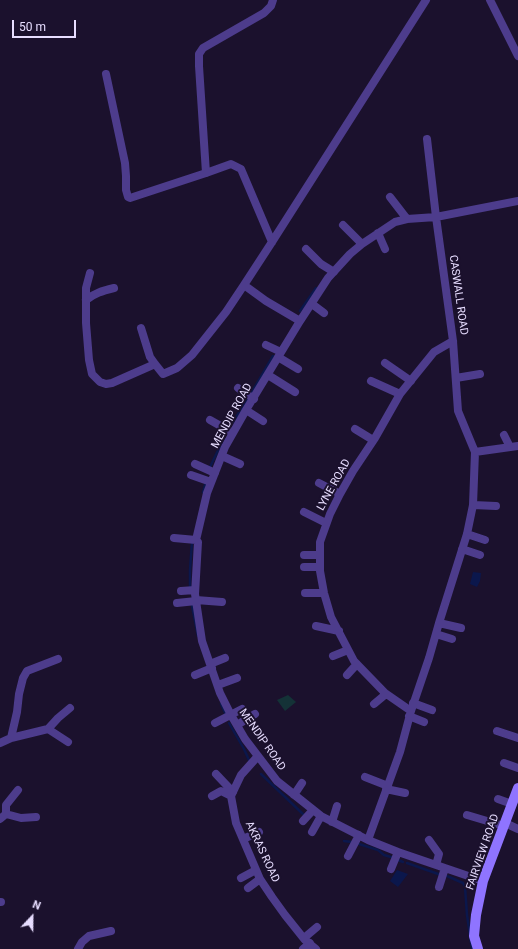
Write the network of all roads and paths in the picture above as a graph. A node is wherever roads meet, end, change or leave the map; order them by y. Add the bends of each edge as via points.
1 (273, 0) edge
2 (426, 0) edge
3 (490, 0) edge
4 (518, 56) edge
5 (106, 74) dead end
6 (427, 139) dead end
7 (206, 173) junction
8 (390, 197) dead end
9 (518, 201) edge
10 (436, 217) junction
11 (407, 219) junction
12 (342, 225) dead end
13 (378, 233) junction
14 (272, 242) junction
15 (362, 244) junction
16 (385, 249) dead end
17 (306, 250) dead end
18 (334, 272) junction
19 (90, 273) dead end
20 (244, 285) junction
21 (114, 288) dead end
22 (86, 300) junction
23 (312, 304) junction
24 (324, 313) dead end
25 (300, 321) junction
26 (141, 328) dead end
27 (453, 341) junction
28 (266, 345) dead end
29 (280, 355) junction
30 (385, 363) dead end
31 (155, 364) junction
32 (298, 369) dead end
33 (480, 374) dead end
34 (268, 375) junction
35 (456, 378) junction
36 (371, 381) dead end
37 (411, 381) junction
38 (238, 388) dead end
39 (295, 392) dead end
40 (400, 394) junction
41 (254, 399) junction
42 (246, 410) junction
43 (210, 420) dead end
44 (263, 421) dead end
45 (355, 429) dead end
46 (233, 434) junction
47 (504, 435) dead end
48 (373, 440) junction
49 (514, 446) edge
50 (475, 452) junction
51 (222, 456) junction
52 (195, 464) dead end
53 (240, 464) dead end
54 (215, 473) junction
55 (191, 475) dead end
56 (211, 482) junction
57 (318, 483) dead end
58 (340, 494) junction
59 (473, 505) junction
60 (496, 506) dead end
61 (304, 512) dead end
62 (326, 523) junction
63 (467, 534) junction
64 (174, 538) dead end
65 (196, 540) junction
66 (485, 540) dead end
67 (462, 549) junction
68 (304, 555) dead end
69 (320, 555) junction
70 (480, 555) dead end
71 (304, 567) dead end
72 (320, 567) junction
73 (195, 590) junction
74 (182, 591) dead end
75 (305, 593) dead end
76 (324, 593) junction
77 (196, 601) junction
78 (222, 602) dead end
79 (177, 603) dead end
80 (439, 623) junction
81 (316, 626) dead end
82 (461, 628) dead end
83 (339, 631) junction
84 (436, 634) junction
85 (452, 639) dead end
86 (348, 650) junction
87 (333, 656) dead end
88 (225, 658) dead end
89 (58, 659) dead end
90 (357, 664) junction
91 (211, 666) junction
92 (195, 675) dead end
93 (347, 675) dead end
94 (238, 678) dead end
95 (218, 685) junction
96 (386, 694) junction
97 (374, 704) dead end
98 (70, 708) dead end
99 (242, 709) dead end
100 (411, 710) junction
101 (432, 710) dead end
102 (255, 714) dead end
103 (231, 715) junction
104 (424, 722) dead end
105 (215, 723) dead end
106 (237, 725) junction
107 (48, 729) junction
108 (497, 731) dead end
109 (11, 738) junction
110 (518, 738) edge
111 (68, 742) dead end
112 (0, 743) edge
113 (258, 756) junction
114 (504, 763) dead end
115 (518, 768) edge
116 (216, 774) dead end
117 (365, 777) dead end
118 (302, 783) dead end
119 (387, 787) junction
120 (518, 788) edge
121 (18, 790) dead end
122 (405, 793) dead end
123 (232, 794) junction
124 (294, 795) junction
125 (212, 796) dead end
126 (498, 799) dead end
127 (512, 804) junction
128 (336, 806) dead end
129 (314, 810) junction
130 (467, 815) dead end
131 (321, 816) junction
132 (3, 817) edge
133 (36, 817) dead end
134 (304, 821) dead end
135 (332, 822) junction
136 (504, 825) junction
137 (518, 829) edge
138 (259, 832) dead end
139 (312, 832) dead end
140 (359, 835) junction
141 (243, 839) junction
142 (368, 840) junction
143 (429, 840) dead end
144 (398, 852) junction
145 (348, 856) dead end
146 (436, 865) junction
147 (445, 868) junction
148 (391, 869) dead end
149 (256, 870) junction
150 (241, 878) dead end
151 (260, 879) junction
152 (483, 881) junction
153 (440, 887) dead end
154 (248, 888) dead end
155 (317, 927) dead end
156 (111, 931) dead end
157 (310, 944) edge
158 (78, 949) edge
159 (302, 949) edge
160 (478, 949) edge

1 - 7 street via 264,13 204,48 199,54
2 - 14 street
3 - 4 street
5 - 7 street via 122,149 128,197
6 - 10 street, CASWALL ROAD
7 - 14 street via 231,164 241,168
8 - 11 street
9 - 10 street, MENDIP ROAD
10 - 11 street, MENDIP ROAD
10 - 27 street, CASWALL ROAD
11 - 13 street, MENDIP ROAD via 395,222
12 - 15 street
13 - 15 street, MENDIP ROAD
13 - 16 street
14 - 20 street
15 - 18 street, MENDIP ROAD
17 - 18 street
18 - 23 street, MENDIP ROAD
19 - 22 street
20 - 25 street
20 - 31 street via 192,355 177,368 163,374
21 - 22 street via 94,294
22 - 31 street via 89,360 92,374 100,382 112,383
23 - 24 street
23 - 25 street, MENDIP ROAD
25 - 29 street, MENDIP ROAD
26 - 31 street via 150,357
27 - 35 street, CASWALL ROAD
27 - 37 street, LYNE ROAD via 434,352
28 - 29 street
29 - 32 street
29 - 34 street, MENDIP ROAD
30 - 37 street
33 - 35 street
34 - 39 street
34 - 41 street, MENDIP ROAD
35 - 50 street, CASWALL ROAD via 458,411
36 - 40 street
37 - 40 street, LYNE ROAD
38 - 41 street
40 - 48 street, LYNE ROAD
41 - 42 street, MENDIP ROAD
42 - 44 street
42 - 46 street, MENDIP ROAD
43 - 46 street
45 - 48 street
46 - 51 street, MENDIP ROAD
47 - 49 street
48 - 58 street, LYNE ROAD
49 - 50 street
50 - 59 street
51 - 53 street
51 - 54 street, MENDIP ROAD
52 - 54 street
54 - 56 street, MENDIP ROAD
55 - 56 street
56 - 65 street, MENDIP ROAD
57 - 58 street
58 - 62 street, LYNE ROAD
59 - 60 street
59 - 63 street
61 - 62 street
62 - 69 street, LYNE ROAD via 320,542
63 - 66 street
63 - 67 street
64 - 65 street
65 - 73 street, MENDIP ROAD via 198,542
67 - 70 street
67 - 80 street
68 - 69 street
69 - 72 street, LYNE ROAD
71 - 72 street
72 - 76 street, LYNE ROAD
73 - 74 street
73 - 77 street, MENDIP ROAD
75 - 76 street
76 - 83 street, LYNE ROAD via 331,617
77 - 78 street
77 - 79 street
77 - 91 street, MENDIP ROAD via 202,641
80 - 82 street
80 - 84 street
81 - 83 street
83 - 86 street, LYNE ROAD
84 - 85 street
84 - 100 street
86 - 87 street
86 - 90 street, LYNE ROAD
88 - 91 street
89 - 109 street via 27,671 19,694
90 - 93 street
90 - 96 street, LYNE ROAD
91 - 92 street
91 - 95 street, MENDIP ROAD
94 - 95 street
95 - 103 street, MENDIP ROAD
96 - 97 street
96 - 100 street, LYNE ROAD
98 - 107 street
99 - 103 street
100 - 101 street
100 - 104 street
100 - 119 street
102 - 106 street
103 - 105 street
103 - 106 street, MENDIP ROAD
106 - 113 street, MENDIP ROAD
107 - 109 street
107 - 111 street
108 - 110 street
109 - 112 street
113 - 123 street via 241,775
113 - 124 street, MENDIP ROAD via 277,781
114 - 115 street
116 - 123 street
117 - 119 street
118 - 124 street
119 - 122 street
119 - 142 street
120 - 127 main road, FAIRVIEW ROAD
121 - 132 street via 6,805
123 - 125 street via 221,791
123 - 141 street, AKRAS ROAD via 236,823
124 - 129 street, MENDIP ROAD
126 - 127 street
127 - 136 main road, FAIRVIEW ROAD
128 - 135 street
129 - 131 street, MENDIP ROAD
129 - 134 street
130 - 136 street
131 - 135 street, MENDIP ROAD
131 - 139 street
132 - 133 street
135 - 140 street, MENDIP ROAD
136 - 137 street
136 - 152 main road, FAIRVIEW ROAD
138 - 141 street
140 - 142 street, MENDIP ROAD
140 - 145 street
141 - 149 street, AKRAS ROAD
142 - 144 street, MENDIP ROAD
143 - 146 street via 439,854
144 - 146 street, MENDIP ROAD
144 - 148 street
146 - 147 street, MENDIP ROAD
147 - 152 street, MENDIP ROAD
147 - 153 street
149 - 150 street
149 - 151 street, AKRAS ROAD
151 - 154 street
151 - 157 street, AKRAS ROAD
152 - 160 main road, FAIRVIEW ROAD via 474,936
155 - 157 street
156 - 158 street via 89,936
157 - 159 street

